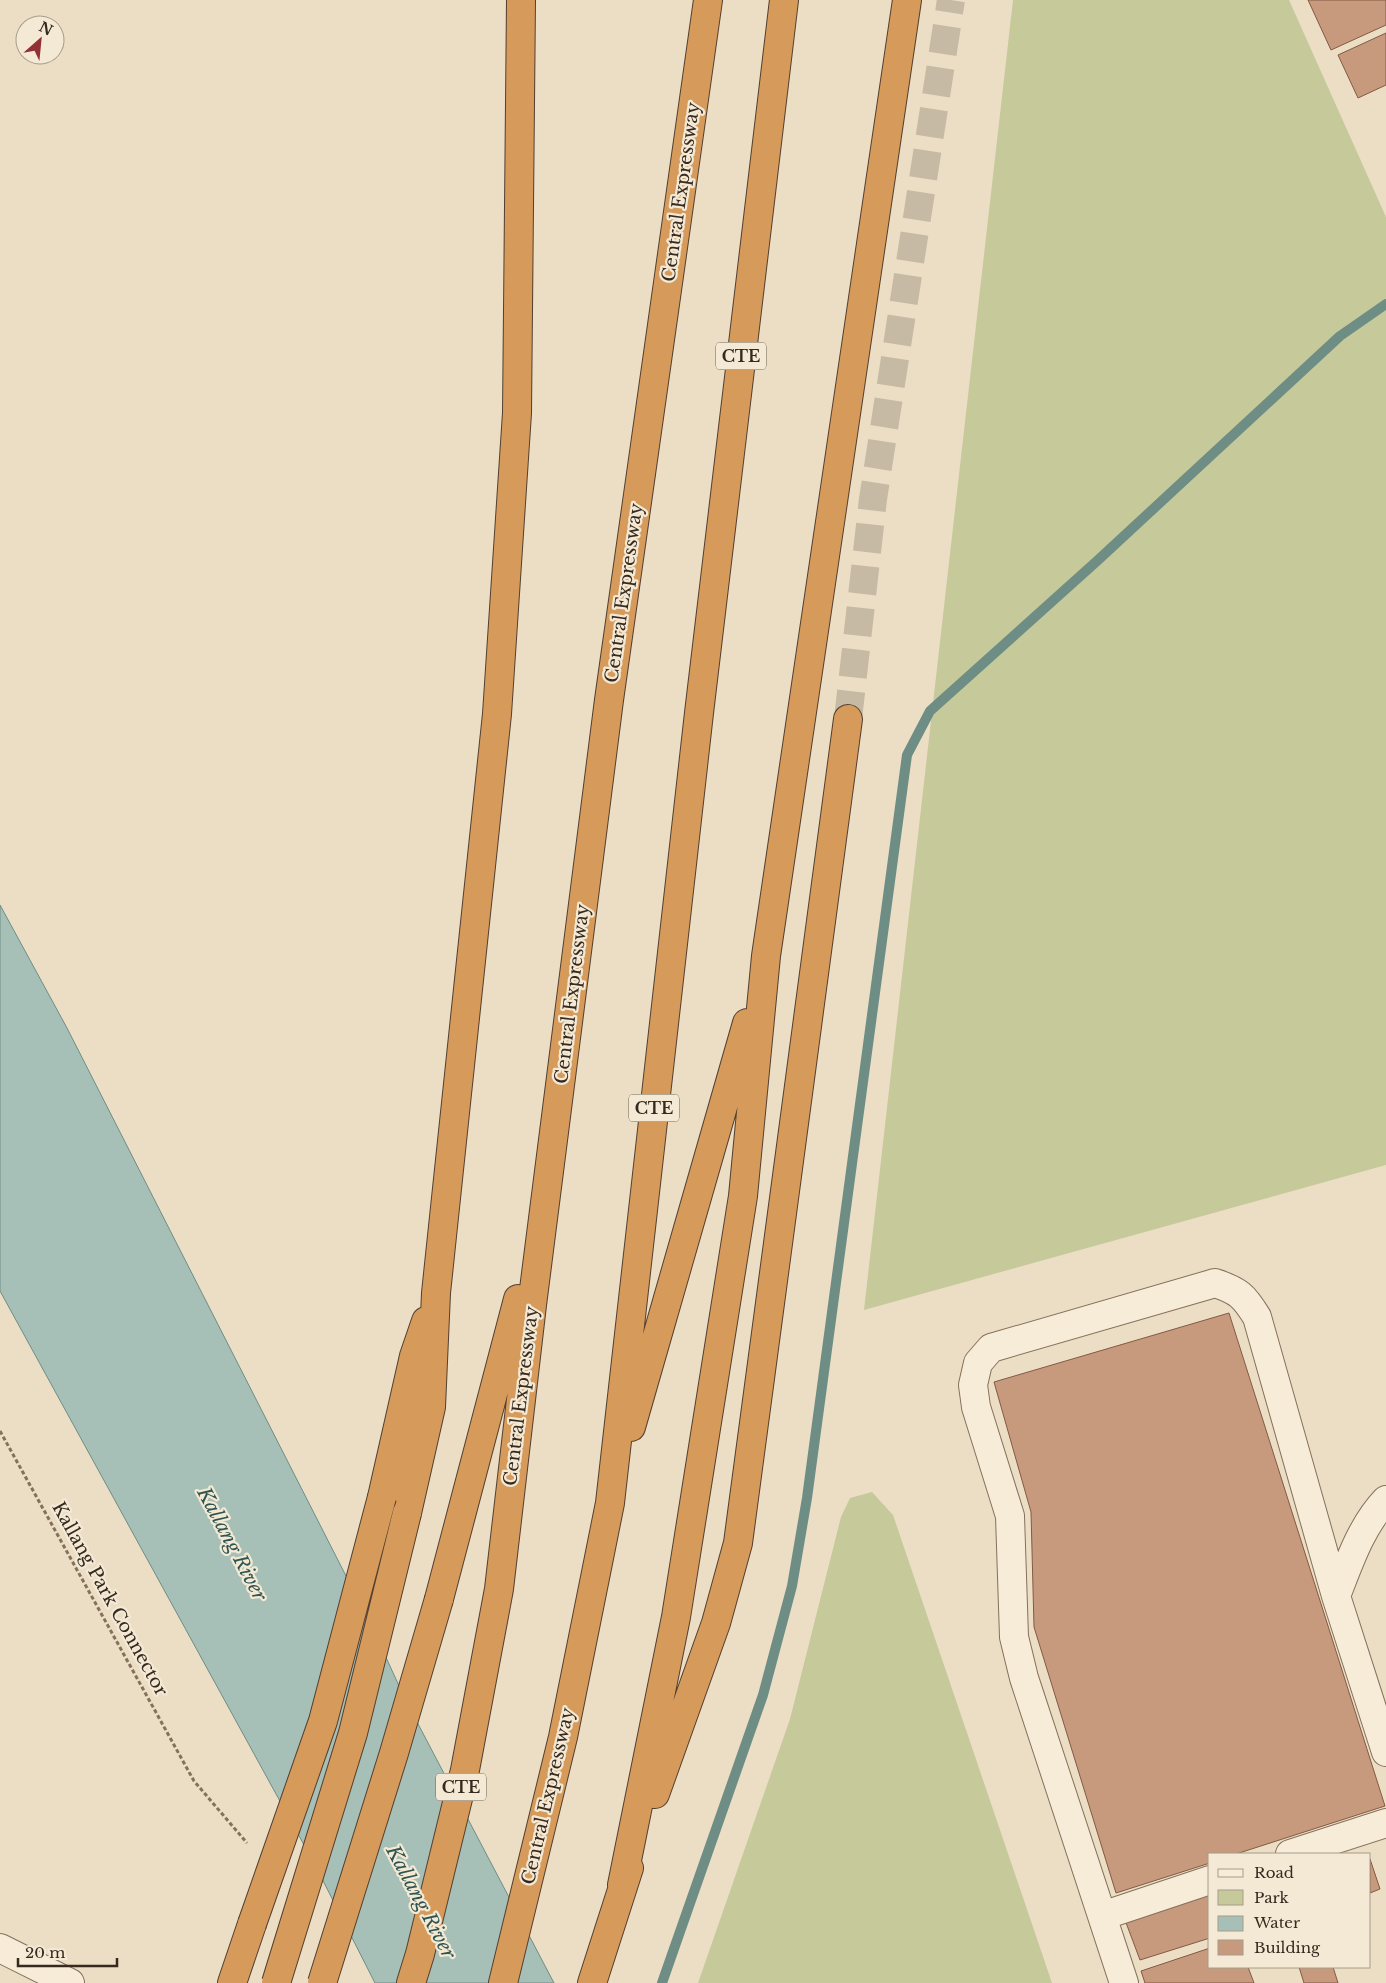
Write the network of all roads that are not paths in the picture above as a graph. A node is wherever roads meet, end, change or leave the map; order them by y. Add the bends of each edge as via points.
1 (521, 0) edge
2 (708, 0) edge
3 (784, 0) edge
4 (907, 0) edge
5 (848, 719) tunnel mouth
6 (766, 956) junction
7 (546, 1193) junction
8 (436, 1293) junction
9 (1386, 1500) edge
10 (610, 1503) junction
11 (1336, 1596) junction
12 (1386, 1752) edge
13 (1386, 1823) edge
14 (1293, 1853) edge
15 (1208, 1881) edge
16 (622, 1885) junction
17 (1102, 1916) junction
18 (0, 1948) edge
19 (70, 1983) edge
20 (232, 1983) edge
21 (276, 1983) edge
22 (322, 1983) edge
23 (411, 1983) edge
24 (503, 1983) edge
25 (592, 1983) edge
26 (1124, 1983) edge

1 - 8 highway via 516,432 497,714
2 - 7 highway, Central Expressway / CTE via 609,700
3 - 10 highway, Central Expressway / CTE
4 - 6 highway
5 - 16 highway via 738,1543 716,1623
6 - 10 highway
6 - 16 highway via 743,1196 676,1618
7 - 22 highway, bridge via 439,1599
7 - 23 highway, Central Expressway / CTE via 499,1588 465,1770
8 - 20 highway, bridge via 414,1356 382,1497 323,1721
8 - 21 highway, bridge via 431,1407 407,1513 353,1733
9 - 11 lane via 1358,1543
10 - 24 highway, Central Expressway / CTE via 563,1737
11 - 12 lane
11 - 17 lane via 1256,1318 1245,1298 1230,1288 1216,1283 991,1348 978,1363 973,1385 976,1407 1010,1516 1014,1636 1024,1678
13 - 14 lane
15 - 17 lane
16 - 25 highway
17 - 26 lane
18 - 19 lane

